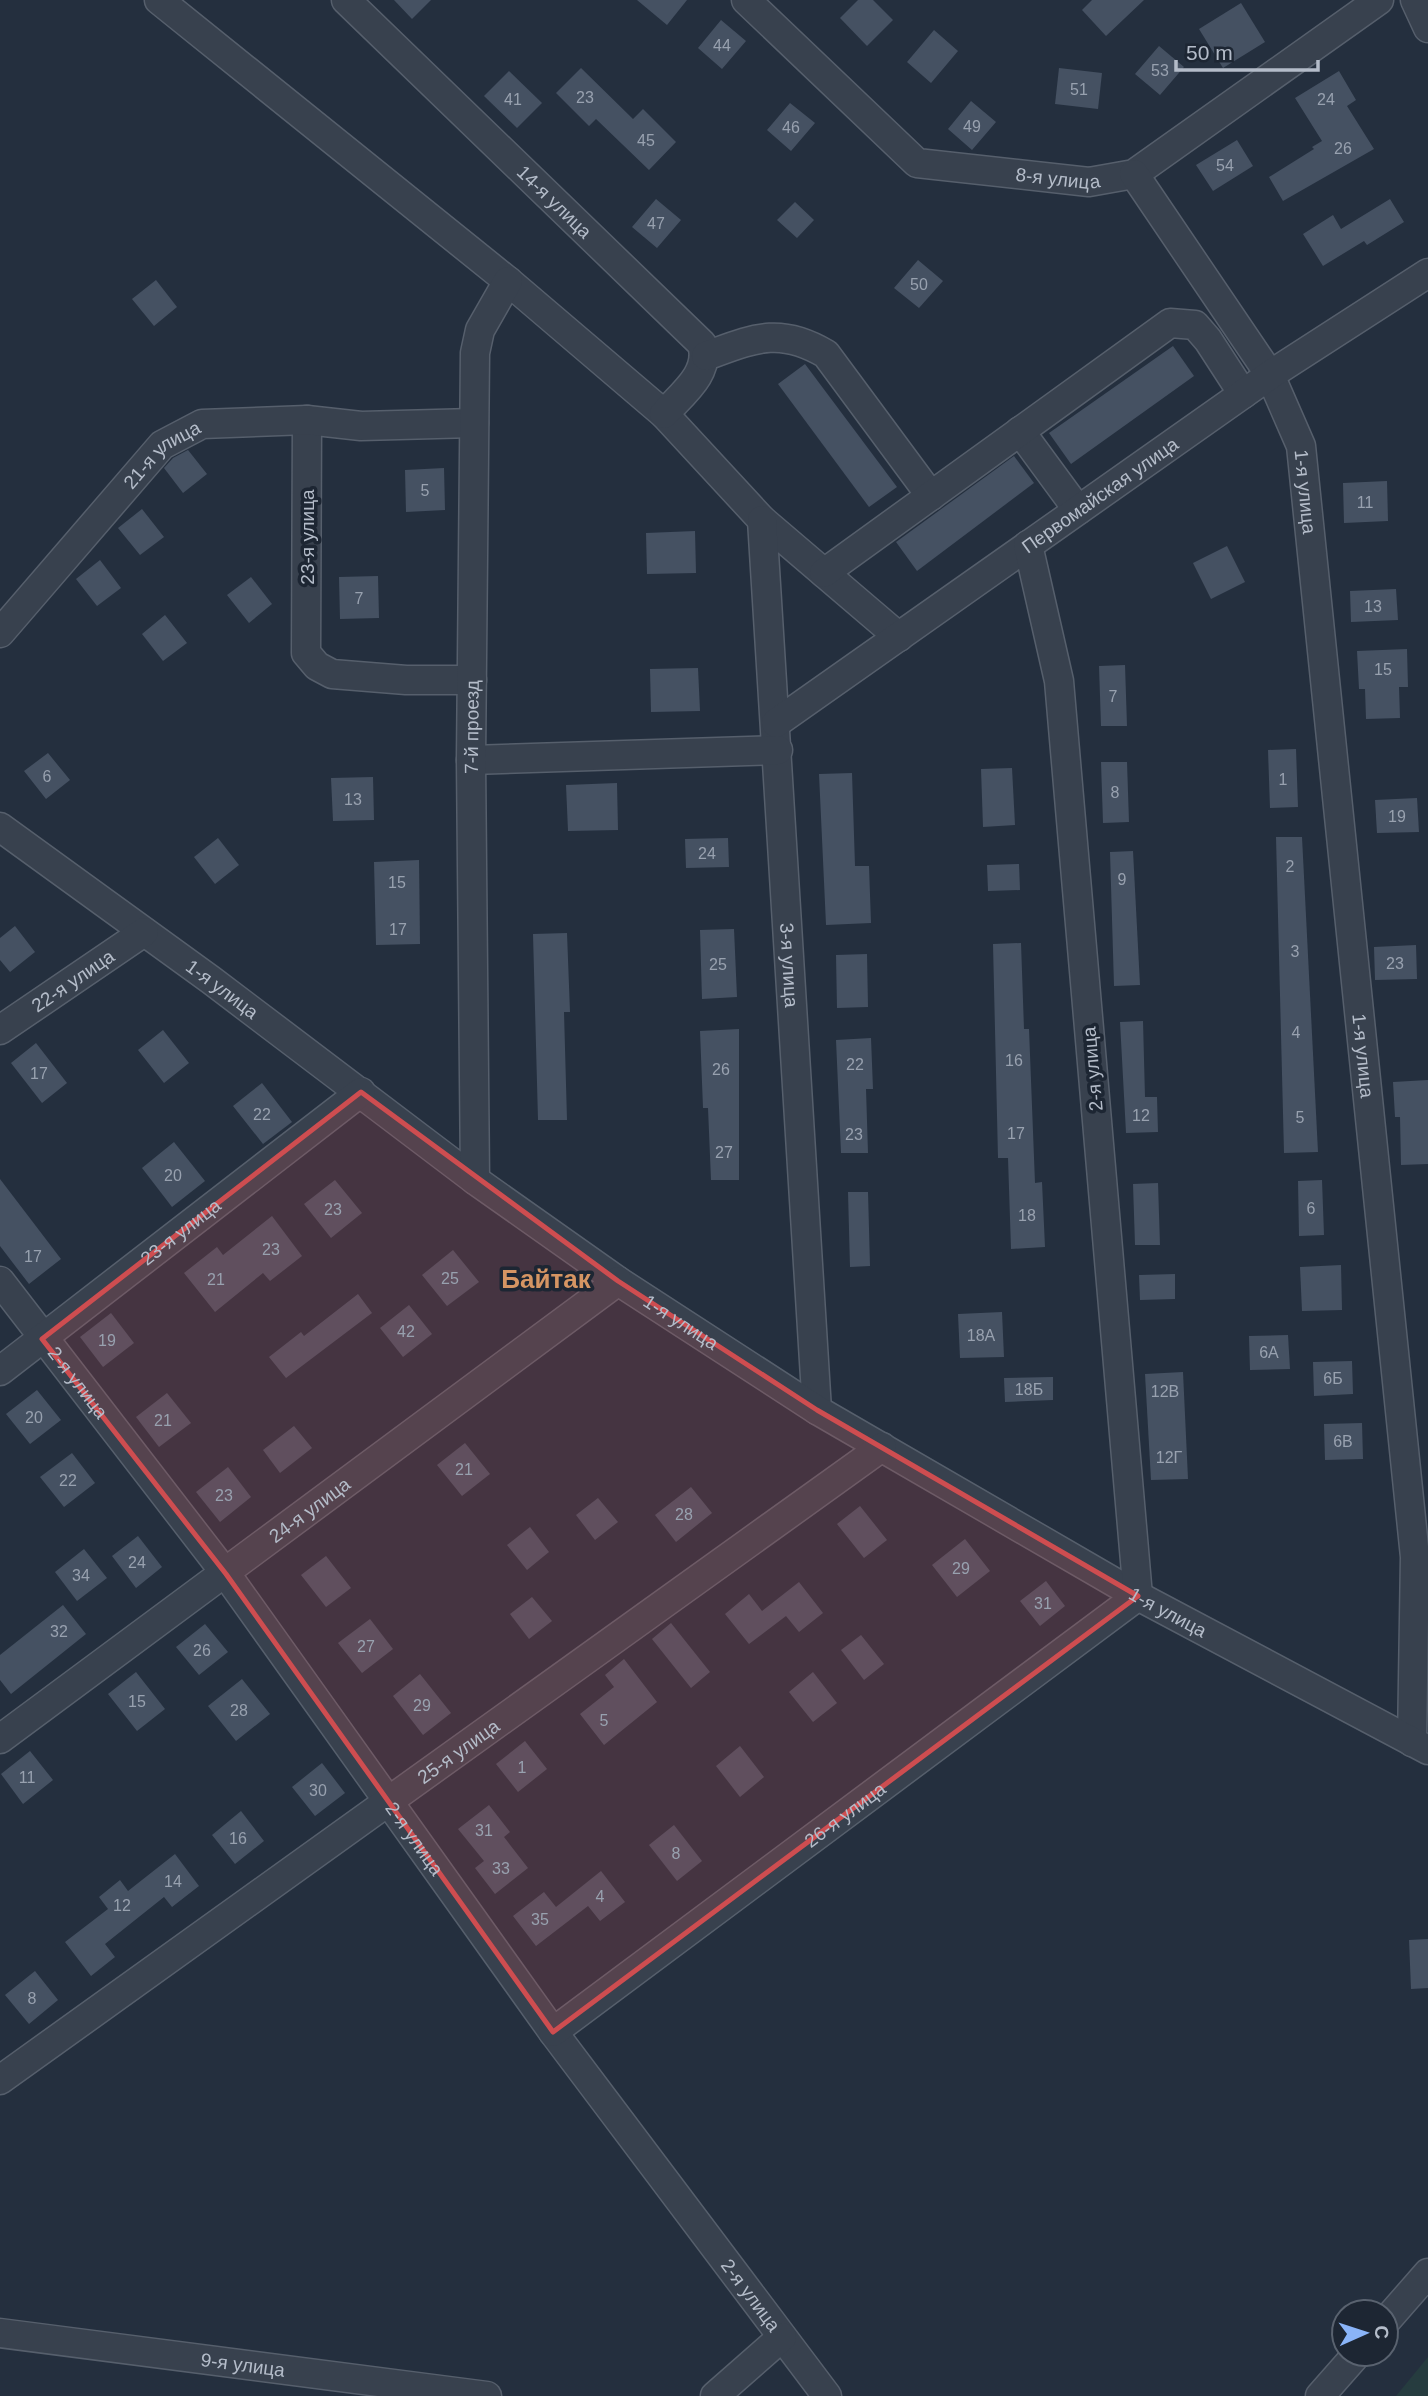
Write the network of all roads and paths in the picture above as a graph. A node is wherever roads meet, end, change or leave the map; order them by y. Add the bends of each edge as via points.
1 (159, 0) edge
2 (346, 0) edge
3 (746, 0) edge
4 (1380, 0) edge
5 (1415, 0) edge
6 (1428, 28) edge
7 (1134, 174) junction
8 (1428, 273) edge
9 (508, 281) junction
10 (706, 356) junction
11 (1270, 375) junction
12 (1242, 394) junction
13 (664, 414) junction
14 (307, 420) junction
15 (474, 423) junction
16 (1020, 431) junction
17 (931, 496) junction
18 (1077, 510) junction
19 (762, 520) junction
20 (1028, 545) junction
21 (824, 573) junction
22 (0, 633) edge
23 (899, 637) junction
24 (472, 680) junction
25 (777, 737) junction
26 (471, 760) junction
27 (0, 827) edge
28 (144, 932) junction
29 (0, 1030) edge
30 (361, 1092) junction
31 (475, 1180) junction
32 (0, 1281) edge
33 (618, 1281) junction
34 (42, 1339) junction
35 (0, 1371) edge
36 (817, 1410) junction
37 (882, 1447) junction
38 (226, 1574) junction
39 (1138, 1596) junction
40 (0, 1739) edge
41 (1420, 1746) edge
42 (385, 1801) junction
43 (553, 2032) junction
44 (0, 2080) edge
45 (1428, 2273) edge
46 (1400, 2305) edge
47 (0, 2333) edge
48 (782, 2337) junction
49 (1345, 2368) edge
50 (487, 2396) edge
51 (715, 2396) edge
52 (827, 2396) edge
53 (1320, 2396) edge

1 - 9 street
2 - 10 street, 14-я улица via 702,344
3 - 7 street, 8-я улица via 917,163 1089,182
4 - 7 street, 8-я улица
5 - 6 street
7 - 11 street, 1-я улица
8 - 11 street, Первомайская улица
9 - 13 street
9 - 15 street, 7-й проезд via 493,303 478,341
10 - 13 street via 702,370
10 - 17 street via 782,335 826,354
11 - 12 street, Первомайская улица
11 - 41 street, 1-я улица via 1301,446 1415,1557
12 - 16 street via 1195,325 1170,323
12 - 18 street, Первомайская улица
13 - 19 street
14 - 15 street, 21-я улица via 360,426
14 - 22 street, 21-я улица via 202,424 162,445
14 - 24 street, 23-я улица via 306,653 332,674
15 - 24 street, 7-й проезд
16 - 17 street
16 - 18 street
17 - 21 street
18 - 20 street, Первомайская улица
19 - 21 street
19 - 25 street, 3-я улица
20 - 23 street, Первомайская улица
20 - 39 street, 2-я улица via 1059,681
21 - 23 street
23 - 25 street, Первомайская улица
24 - 26 street, 7-й проезд
25 - 26 street
25 - 36 street, 3-я улица
26 - 31 street, 7-й проезд
27 - 28 street, 1-я улица
28 - 29 street, 22-я улица
28 - 30 street, 1-я улица
30 - 31 street, 1-я улица
30 - 34 street, 23-я улица
31 - 33 street, 1-я улица
32 - 34 street, 2-я улица
33 - 36 street, 1-я улица
33 - 38 street, 24-я улица
34 - 35 street, 23-я улица
34 - 38 street, 2-я улица
36 - 37 street, 1-я улица
37 - 39 street, 1-я улица
37 - 42 street, 25-я улица
38 - 40 street, 24-я улица
38 - 42 street, 2-я улица
39 - 41 street, 1-я улица
39 - 43 street, 26-я улица
42 - 43 street, 2-я улица
42 - 44 street, 25-я улица
43 - 48 street, 2-я улица
45 - 46 street
47 - 50 street, 9-я улица
48 - 51 street
48 - 52 street, 2-я улица
49 - 53 street

